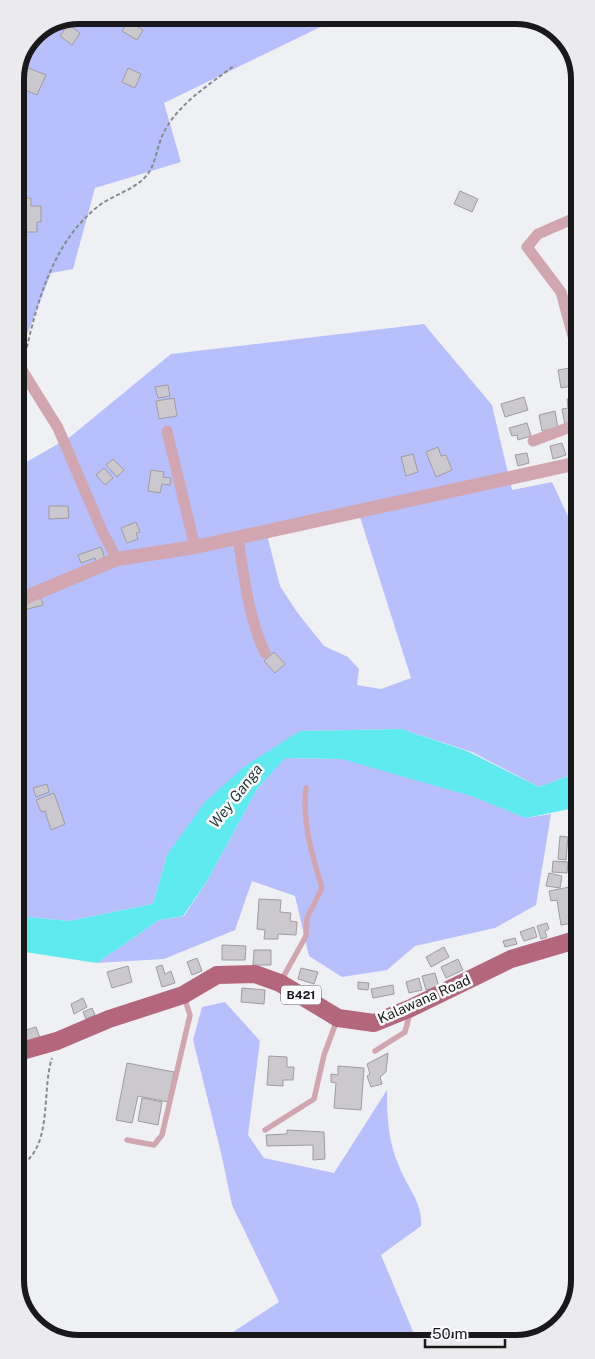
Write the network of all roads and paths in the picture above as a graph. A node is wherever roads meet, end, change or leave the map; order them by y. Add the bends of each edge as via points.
1 (235, 65) dead end
2 (571, 220) edge
3 (571, 329) edge
4 (24, 352) edge
5 (24, 377) edge
6 (571, 427) edge
7 (167, 431) dead end
8 (533, 441) dead end
9 (571, 465) edge
10 (238, 537) junction
11 (194, 547) junction
12 (117, 559) junction
13 (24, 598) edge
14 (266, 653) dead end
15 (306, 788) dead end
16 (571, 941) edge
17 (280, 982) junction
18 (183, 995) junction
19 (411, 1008) junction
20 (338, 1018) junction
21 (57, 1041) junction
22 (24, 1050) edge
23 (375, 1051) dead end
24 (265, 1130) dead end
25 (127, 1140) dead end
26 (24, 1164) edge

1 - 4 path via 178,109 163,133 148,174 96,208 64,244 36,308
2 - 3 street via 538,234 527,247 561,292
5 - 12 street via 58,428
6 - 8 street
7 - 11 street
9 - 10 street
10 - 11 street
10 - 14 street via 254,630
11 - 12 street
12 - 13 street
15 - 17 lane via 303,810 307,835 322,888 307,918 306,936
16 - 19 main road, Kalawana Road / B421 via 512,959
17 - 18 main road, Kalawana Road / B421 via 255,974 217,976
17 - 20 main road, Kalawana Road / B421
18 - 21 main road, Kalawana Road / B421
18 - 25 lane via 190,1015 162,1135 154,1145
19 - 20 main road, Kalawana Road / B421 via 374,1023
19 - 23 lane via 405,1032
20 - 24 lane via 324,1055 314,1099
21 - 22 main road, Kalawana Road / B421
21 - 26 path via 47,1073 43,1128 38,1148

